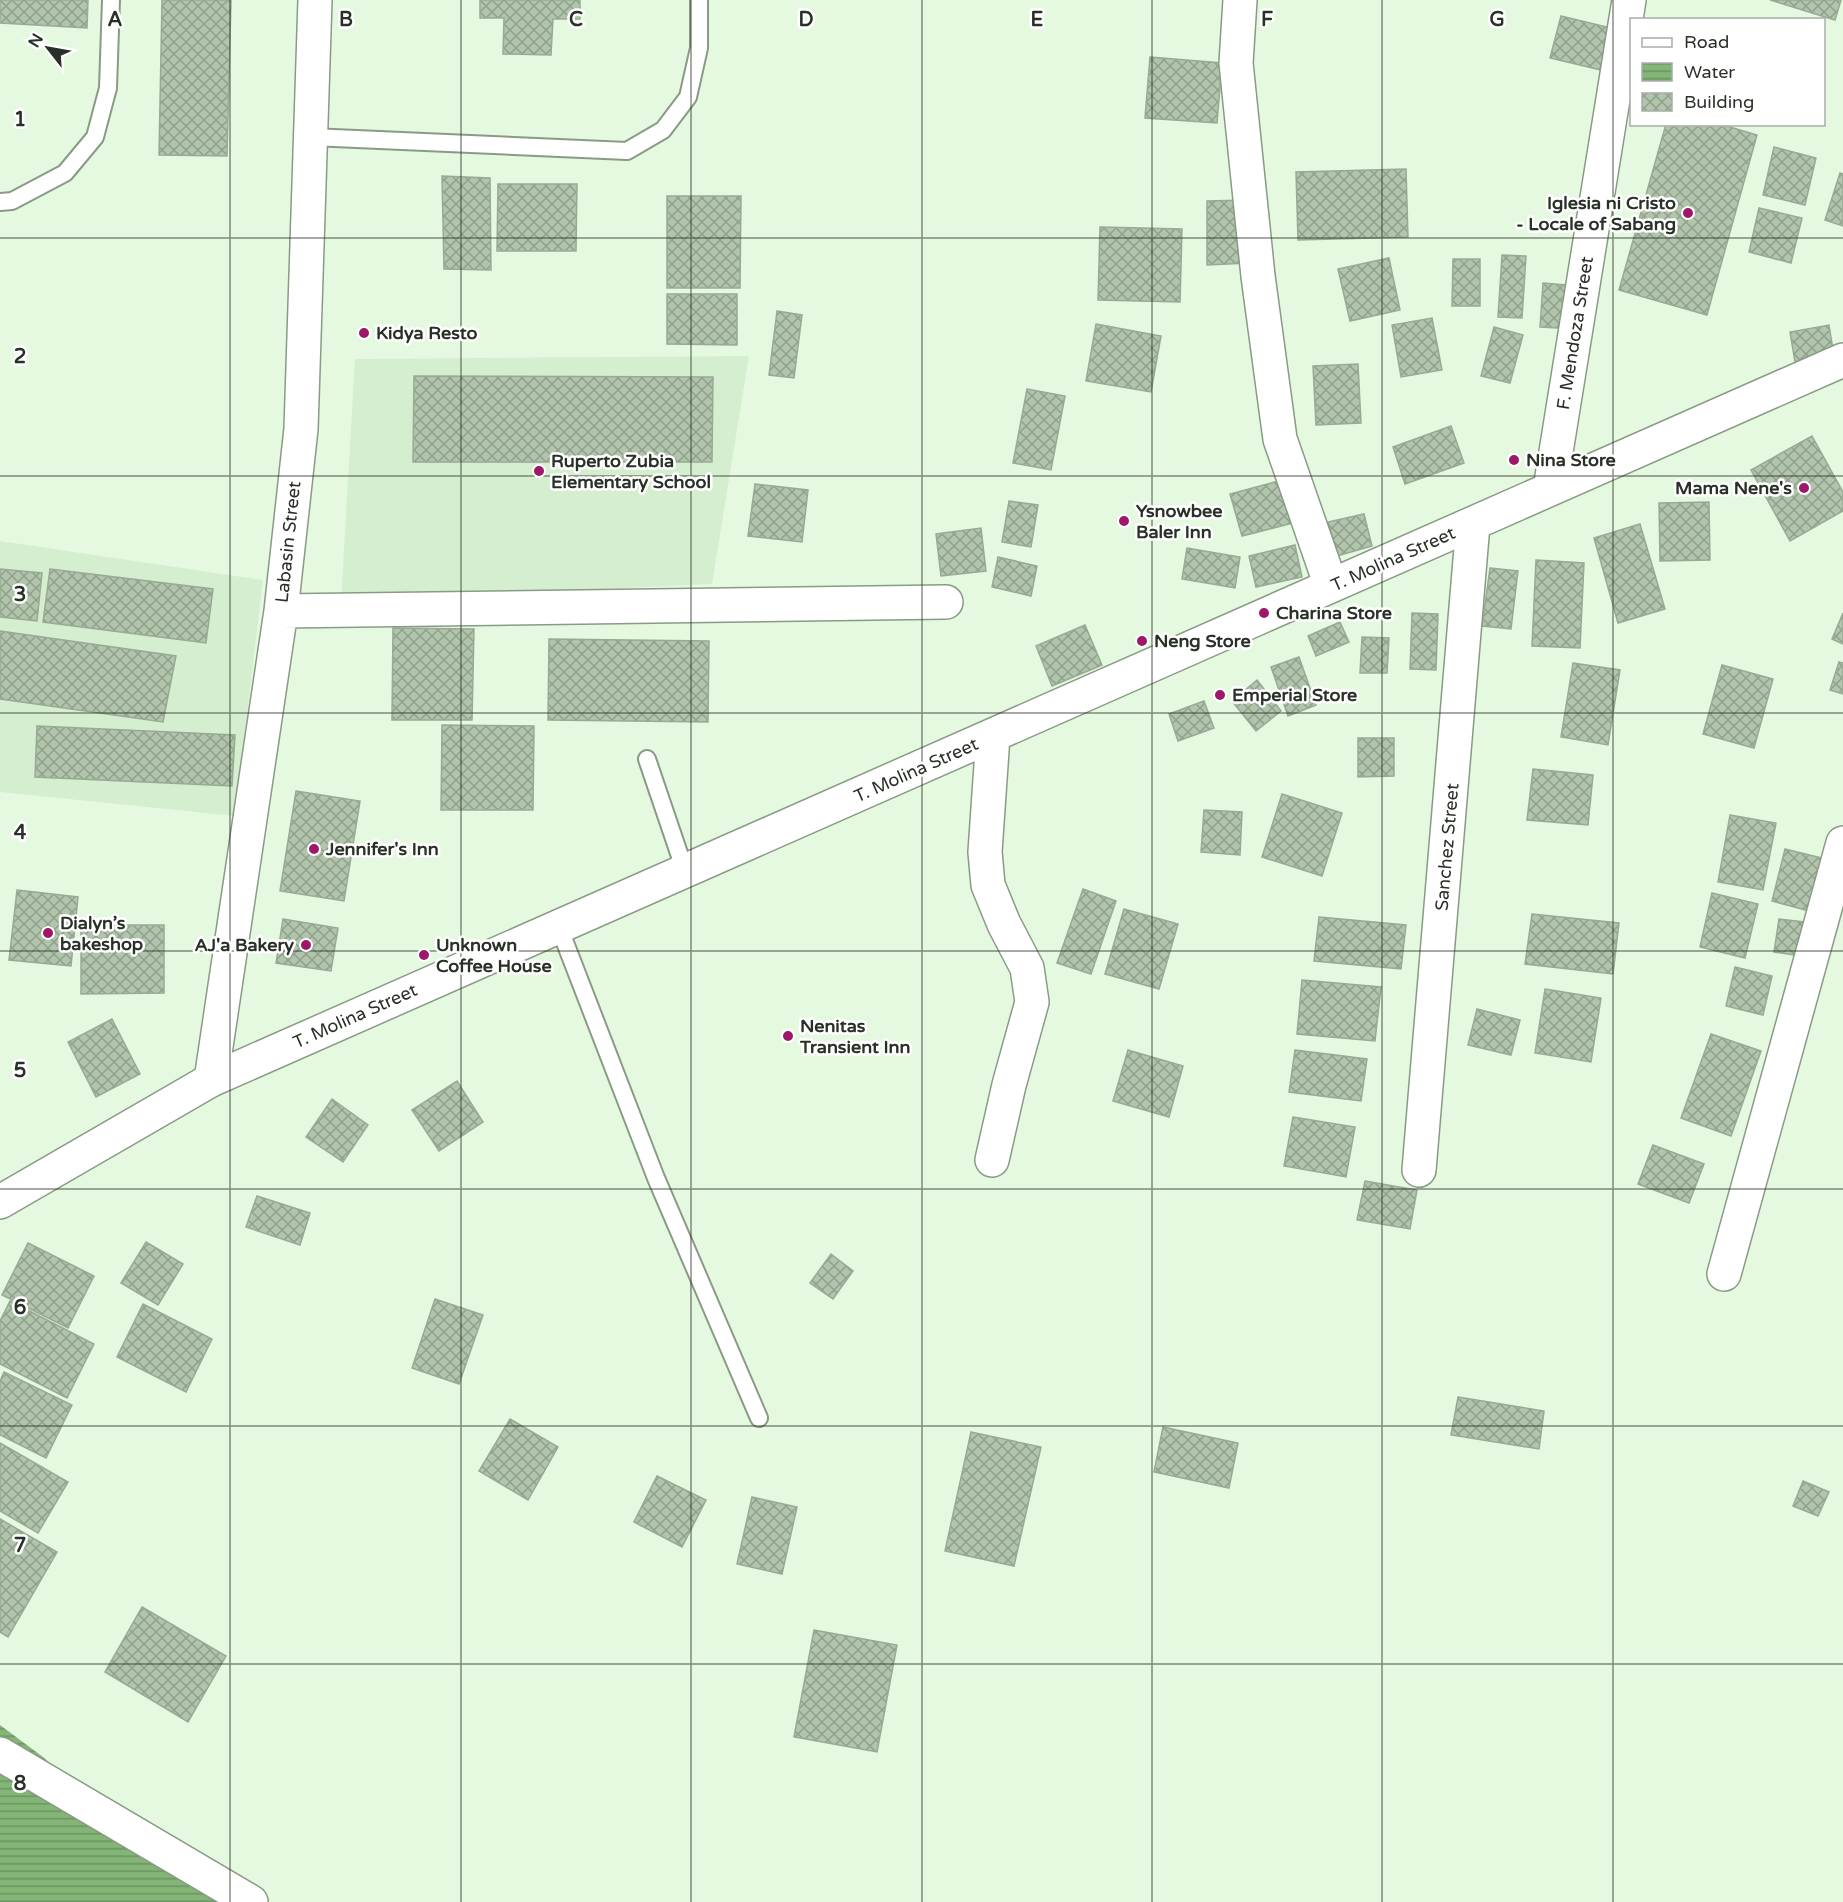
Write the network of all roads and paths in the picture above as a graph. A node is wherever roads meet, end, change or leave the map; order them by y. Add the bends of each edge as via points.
1 (111, 0) edge
2 (315, 0) edge
3 (699, 0) edge
4 (1240, 0) edge
5 (1629, 0) edge
6 (311, 137) junction
7 (0, 202) edge
8 (1843, 360) edge
9 (1550, 489) junction
10 (1473, 524) junction
11 (1331, 586) junction
12 (946, 602) dead end
13 (281, 611) junction
14 (993, 736) junction
15 (647, 759) dead end
16 (1843, 843) edge
17 (685, 871) junction
18 (559, 927) junction
19 (211, 1080) junction
20 (992, 1160) dead end
21 (1419, 1170) dead end
22 (0, 1202) edge
23 (1724, 1274) dead end
24 (759, 1418) dead end
25 (0, 1754) edge
26 (250, 1902) edge

1 - 7 lane via 108,88 95,137 65,173 12,201
2 - 6 street, Labasin Street
3 - 6 lane via 699,48 688,97 663,130 627,151
4 - 11 street via 1236,63 1280,439
5 - 9 street, F. Mendoza Street
6 - 13 street, Labasin Street via 301,429
8 - 9 street, T. Molina Street
9 - 10 street, T. Molina Street
10 - 11 street, T. Molina Street
10 - 21 street, Sanchez Street
11 - 14 street, T. Molina Street
12 - 13 street
13 - 19 street, Labasin Street
14 - 17 street, T. Molina Street
14 - 20 street via 985,852 988,885 1027,968 1032,1002
15 - 17 lane
16 - 23 street
17 - 18 street, T. Molina Street
18 - 19 street, T. Molina Street
18 - 24 lane via 656,1178
19 - 22 street, T. Molina Street
25 - 26 street

